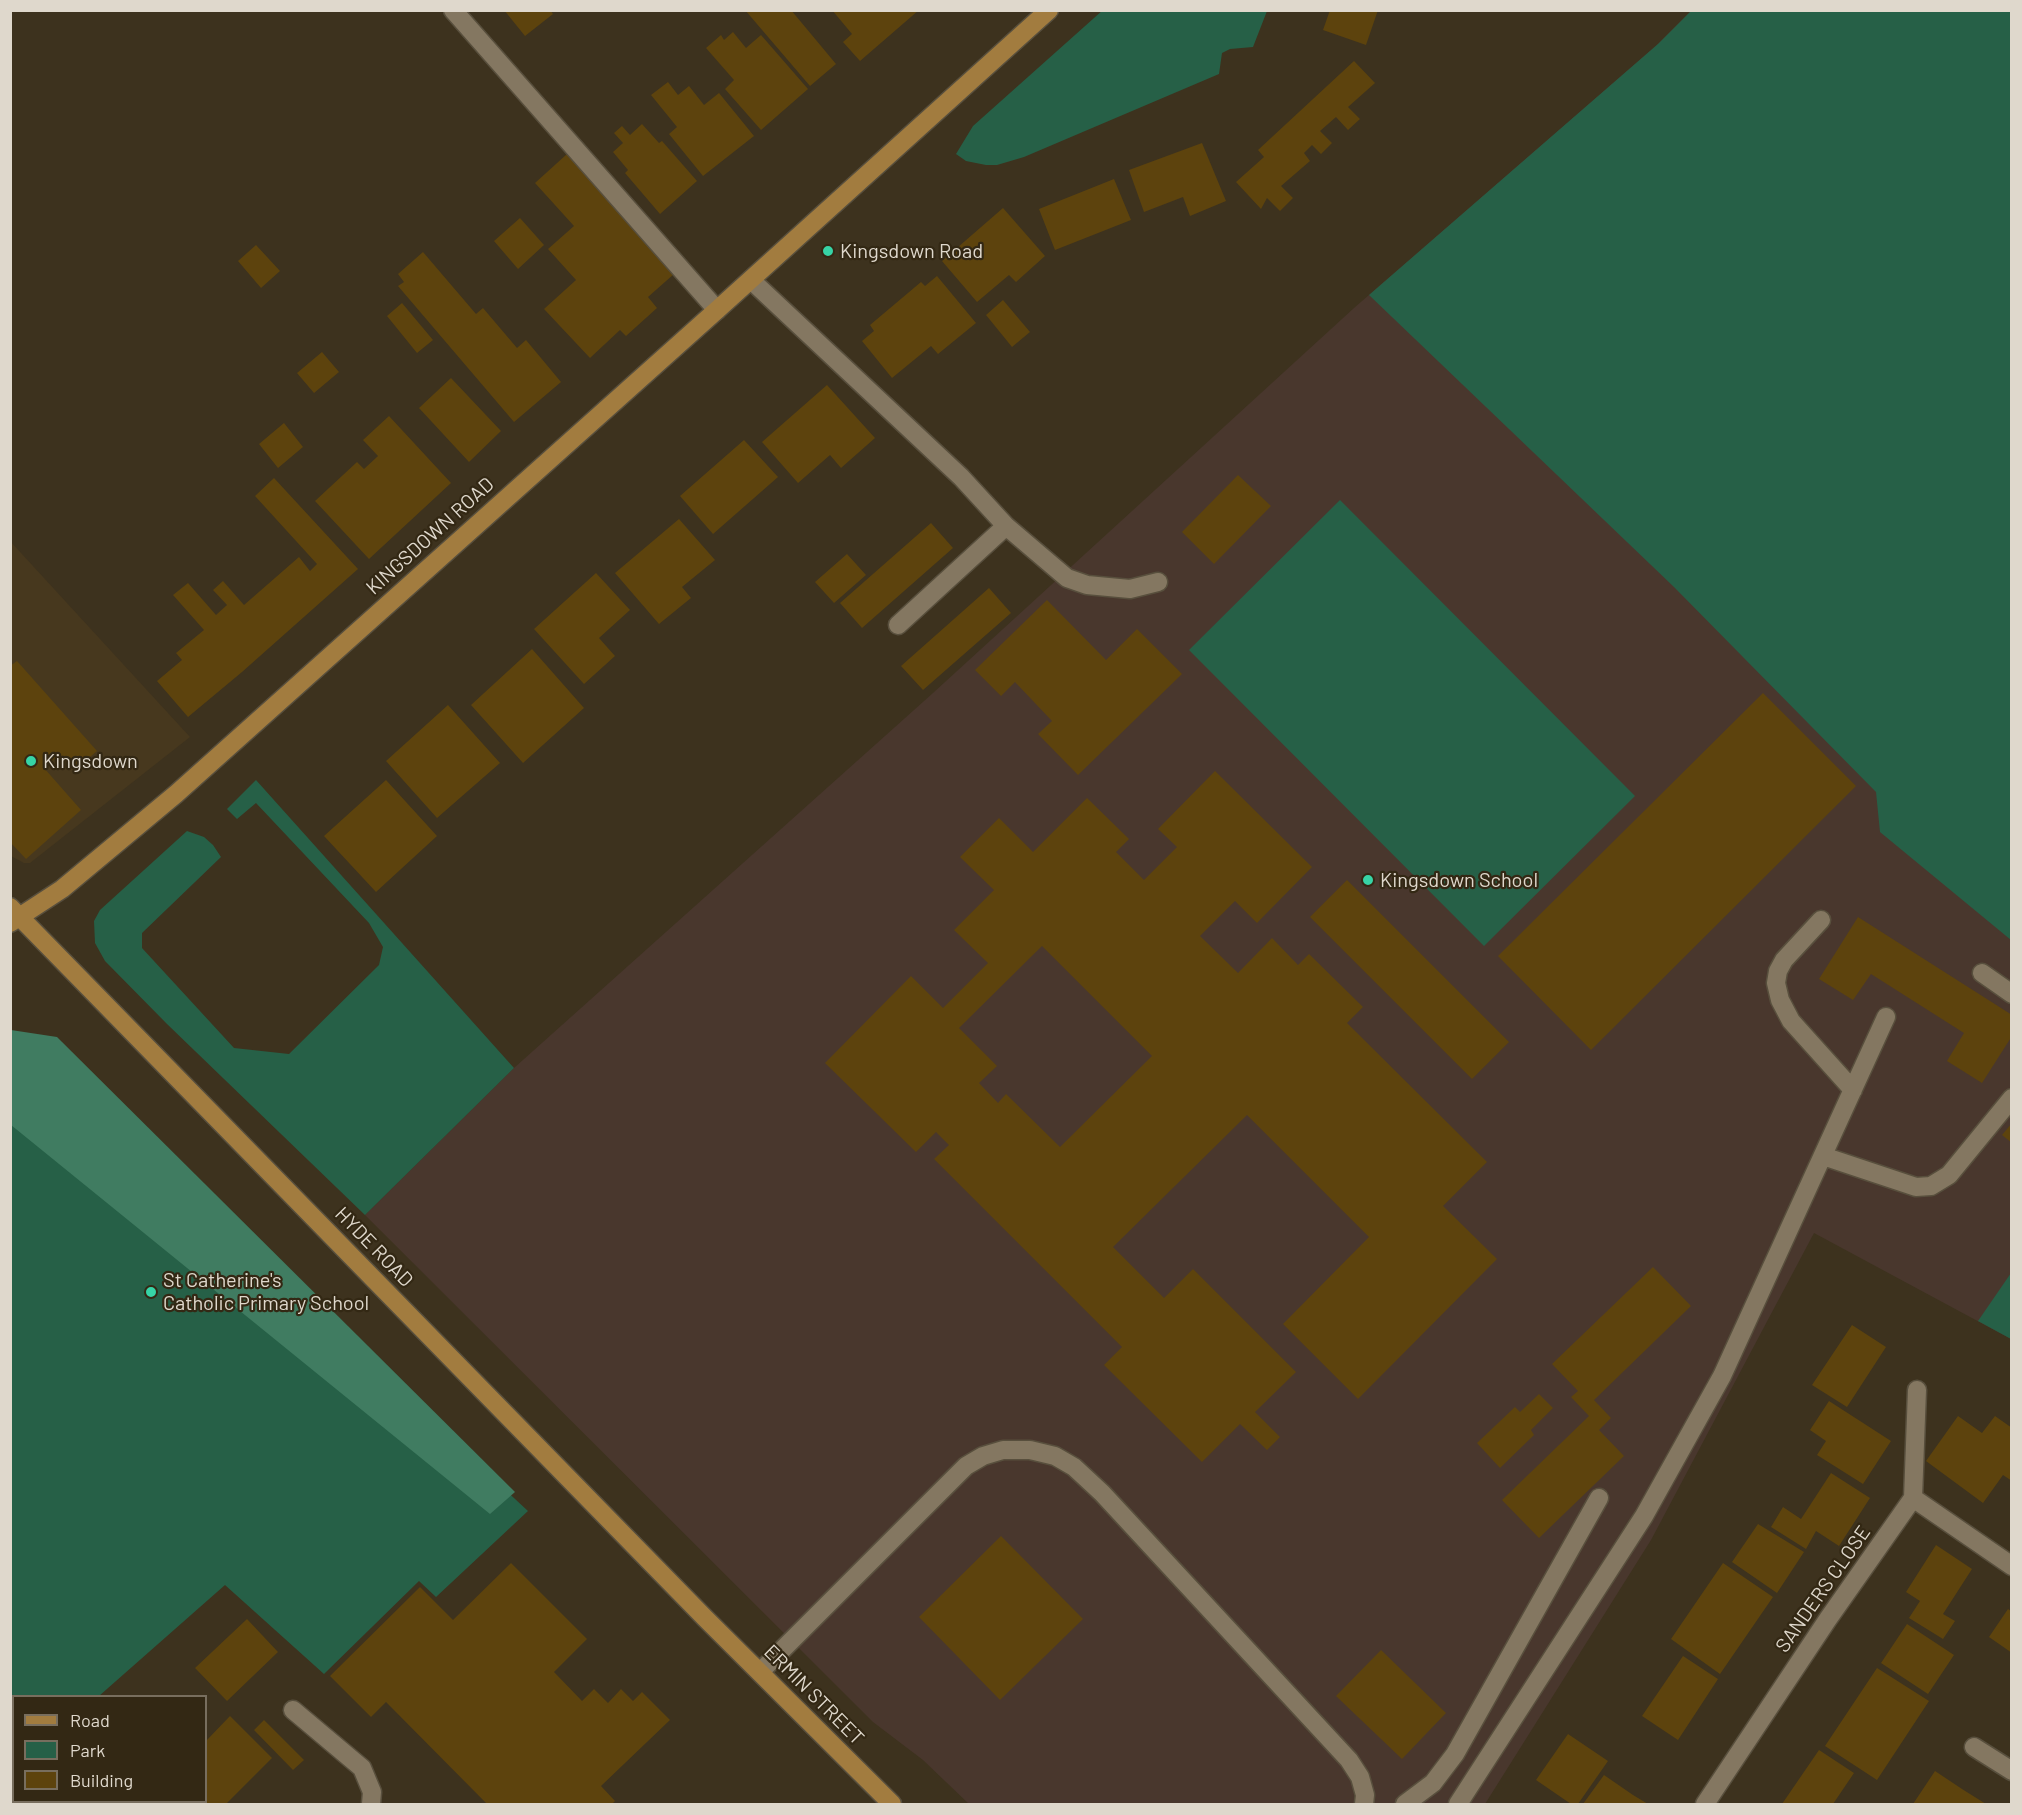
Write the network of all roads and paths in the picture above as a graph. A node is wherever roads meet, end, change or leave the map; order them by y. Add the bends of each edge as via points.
1 (453, 10) edge
2 (1049, 10) edge
3 (751, 280) junction
4 (717, 310) junction
5 (1006, 526) junction
6 (1158, 582) dead end
7 (898, 625) dead end
8 (14, 916) edge
9 (1821, 920) dead end
10 (1982, 973) dead end
11 (2012, 994) edge
12 (1886, 1017) dead end
13 (1853, 1090) junction
14 (2012, 1098) edge
15 (1823, 1156) junction
16 (1917, 1390) dead end
17 (1599, 1498) dead end
18 (1913, 1498) junction
19 (2012, 1566) edge
20 (705, 1618) joint
21 (760, 1672) junction
22 (293, 1710) dead end
23 (1974, 1747) dead end
24 (2012, 1771) edge
25 (370, 1804) edge
26 (892, 1804) edge
27 (1364, 1804) edge
28 (1405, 1804) edge
29 (1458, 1804) edge
30 (1705, 1804) edge

1 - 4 street
2 - 3 main road, KINGSDOWN ROAD
3 - 4 main road, KINGSDOWN ROAD
3 - 5 street via 961,477
4 - 8 main road, KINGSDOWN ROAD via 176,794 62,889
5 - 6 street via 1067,578 1087,585 1130,589
5 - 7 street
8 - 20 main road, HYDE ROAD
9 - 13 street via 1784,960 1776,983 1791,1021
10 - 11 street
12 - 13 street
13 - 15 street
14 - 15 street via 1949,1175 1931,1186 1916,1186
15 - 29 street via 1722,1376 1644,1516
16 - 18 street
17 - 28 street via 1455,1754 1433,1783
18 - 19 street
18 - 30 street, SANDERS CLOSE
20 - 21 main road, ERMIN STREET
21 - 26 main road, ERMIN STREET
21 - 27 street via 966,1466 1003,1450 1030,1450 1055,1456 1074,1467 1102,1493 1349,1760 1360,1778
22 - 25 street via 362,1768 372,1792
23 - 24 street

